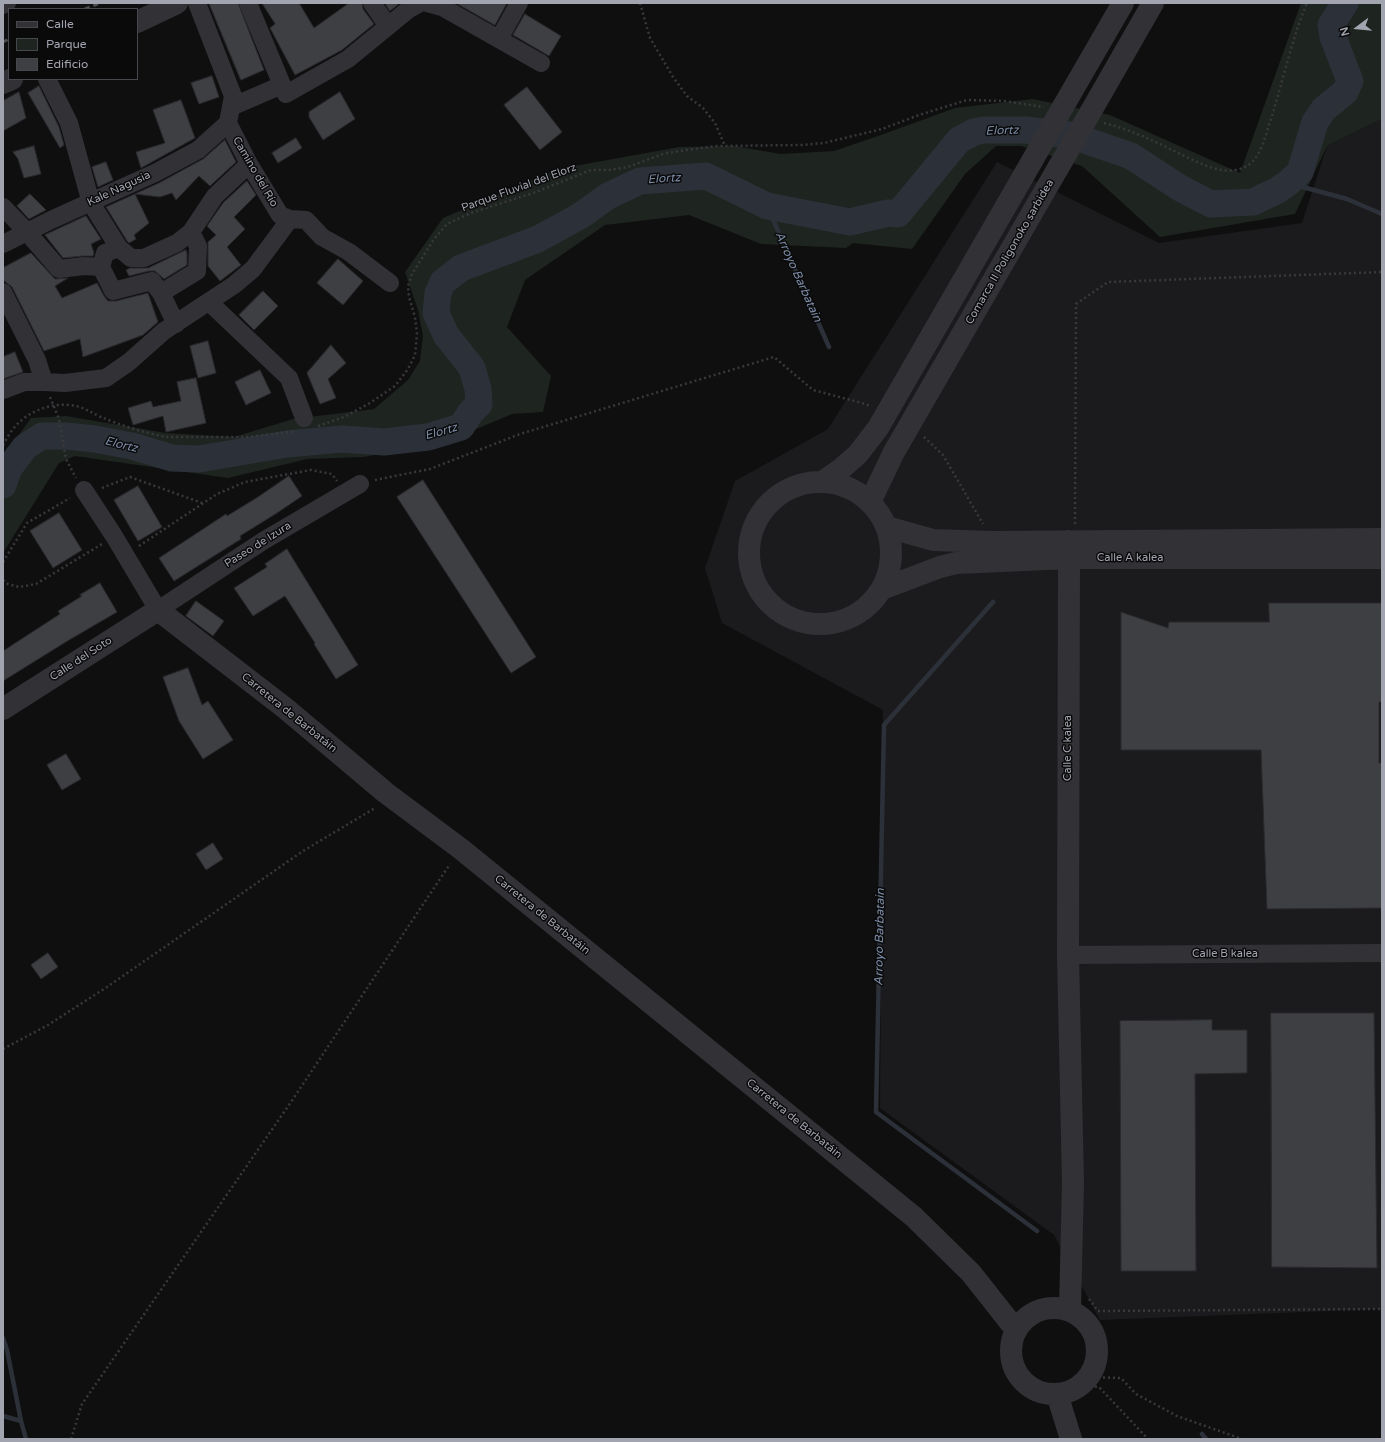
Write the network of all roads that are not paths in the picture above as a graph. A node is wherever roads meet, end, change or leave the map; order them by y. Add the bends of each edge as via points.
1 (7, 3) edge
2 (177, 3) edge
3 (197, 3) edge
4 (248, 3) edge
5 (372, 3) edge
6 (420, 3) edge
7 (428, 3) edge
8 (519, 3) edge
9 (1123, 3) edge
10 (1153, 3) edge
11 (3, 5) edge
12 (138, 22) edge
13 (388, 26) junction
14 (499, 39) junction
15 (541, 63) dead end
16 (48, 80) edge
17 (282, 85) junction
18 (230, 115) junction
19 (249, 164) junction
20 (91, 203) junction
21 (3, 207) edge
22 (290, 219) junction
23 (28, 232) junction
24 (190, 232) junction
25 (3, 244) edge
26 (119, 248) junction
27 (101, 267) junction
28 (390, 283) dead end
29 (3, 292) edge
30 (161, 293) junction
31 (209, 302) junction
32 (176, 324) junction
33 (44, 382) junction
34 (3, 390) edge
35 (305, 425) road end
36 (822, 482) junction
37 (353, 488) road end
38 (84, 490) road end
39 (870, 502) junction
40 (887, 527) junction
41 (1382, 539) edge
42 (1069, 550) junction
43 (1382, 558) edge
44 (882, 589) junction
45 (158, 610) junction
46 (3, 709) edge
47 (1382, 953) edge
48 (1068, 955) junction
49 (1070, 1310) junction
50 (1016, 1330) junction
51 (1057, 1394) junction
52 (1071, 1439) edge

1 - 11 street
2 - 12 street
3 - 18 street, Camino del Río via 233,96
4 - 17 street
5 - 13 street
6 - 13 street
7 - 14 street via 442,7
8 - 14 street
9 - 36 street, bridge via 878,428 858,454
10 - 39 street, Comarca II Poligonoko sarbidea, bridge via 894,452
13 - 17 street via 348,59 286,94
14 - 15 street
16 - 20 street via 69,123
17 - 18 street, Kale Nagusia
18 - 19 street, Camino del Río
18 - 20 street, Kale Nagusia via 198,150
19 - 22 street, Camino del Río via 280,215
19 - 24 street via 215,196
20 - 23 street, Kale Nagusia
20 - 26 street
21 - 23 street
22 - 28 street, Camino del Río via 306,220 322,237 349,252
22 - 31 street via 253,269
23 - 25 street, Kale Nagusia
23 - 27 street via 59,269
24 - 26 street via 177,243 144,258 132,258
24 - 30 street via 198,246 197,271
26 - 27 street via 105,254
27 - 30 street via 113,291 152,281
29 - 33 street via 37,360
30 - 32 street
31 - 32 street
31 - 35 street via 289,378
32 - 33 street via 106,378 65,383
33 - 34 street via 24,382
36 - 39 street via 840,484 856,491
36 - 44 street via 799,485 785,491 762,511 752,532 748,555 753,578 764,598 781,614 802,623 826,625 848,620 868,607
37 - 45 street, Paseo de Izura via 263,541
38 - 45 street, Carretera de Barbatáin
39 - 40 street
40 - 42 street, Calle A kalea via 933,540 993,542
40 - 44 street via 892,548 890,570
41 - 42 street, Calle A kalea
42 - 43 street, Calle A kalea
42 - 44 street, Calle A kalea via 956,563
42 - 48 street, Calle C kalea
45 - 46 street, Calle del Soto
45 - 50 street, Carretera de Barbatáin via 285,708 386,793 461,849 914,1217 971,1273
47 - 48 street, Calle B kalea
48 - 49 street, Calle C kalea via 1073,1183
49 - 50 street via 1050,1308 1037,1311 1025,1319
49 - 51 street via 1087,1325 1094,1337 1094,1364 1084,1381 1069,1391
50 - 51 street via 1011,1355 1014,1368 1032,1388 1044,1393
51 - 52 street

